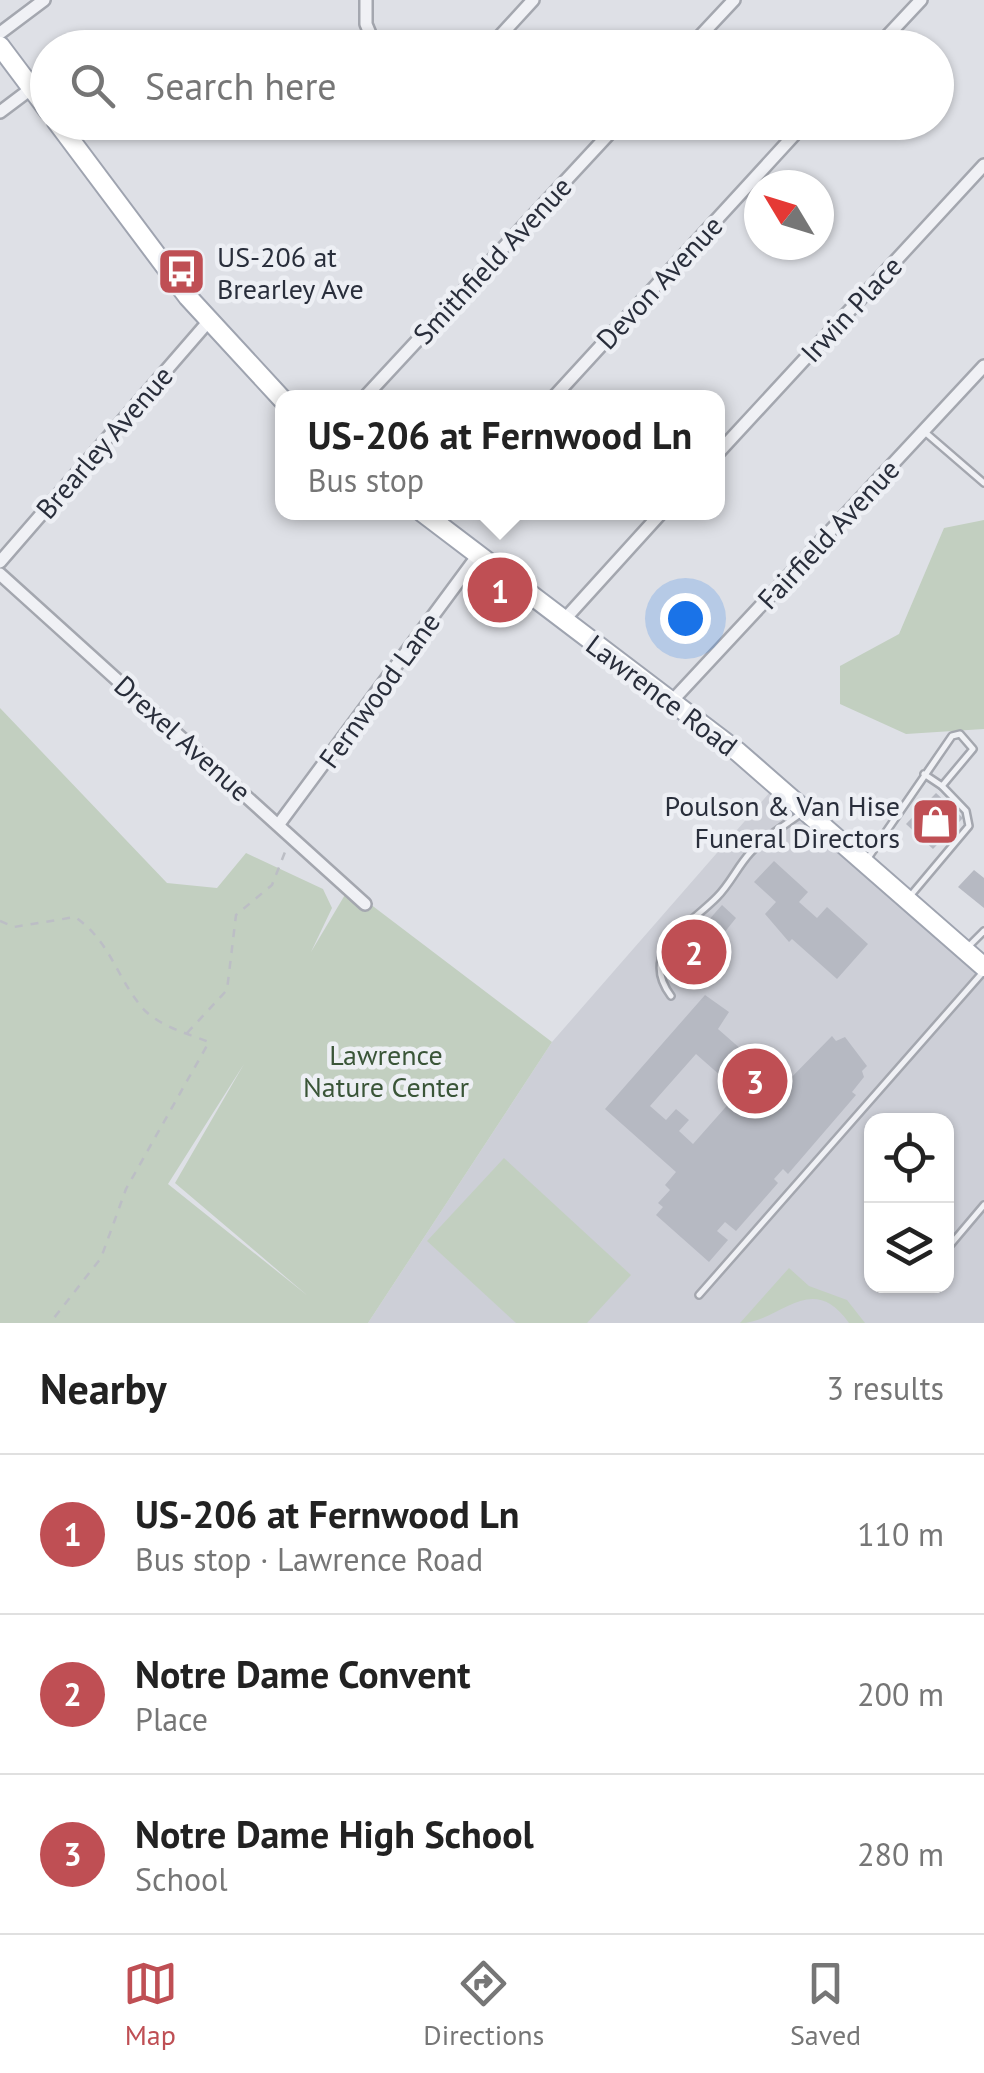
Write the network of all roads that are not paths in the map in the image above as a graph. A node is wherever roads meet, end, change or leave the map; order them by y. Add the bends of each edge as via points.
1 (44, 0) edge
2 (366, 0) edge
3 (533, 0) edge
4 (734, 0) edge
5 (920, 0) edge
6 (368, 30) edge
7 (506, 30) edge
8 (706, 30) edge
9 (892, 30) edge
10 (0, 33) edge
11 (0, 46) edge
12 (30, 85) edge
13 (30, 90) edge
14 (0, 112) edge
15 (71, 140) edge
16 (603, 140) edge
17 (790, 140) edge
18 (984, 165) edge
19 (208, 322) junction
20 (984, 366) edge
21 (371, 390) edge
22 (560, 390) edge
23 (275, 392) edge
24 (924, 431) junction
25 (725, 445) edge
26 (984, 483) edge
27 (440, 520) edge
28 (655, 520) edge
29 (478, 555) junction
30 (0, 562) edge
31 (0, 574) edge
32 (564, 620) junction
33 (672, 701) junction
34 (924, 774) junction
35 (942, 786) junction
36 (806, 808) junction
37 (280, 824) junction
38 (866, 861) junction
39 (908, 898) junction
40 (365, 904) dead end
41 (984, 932) edge
42 (965, 950) junction
43 (984, 969) edge
44 (670, 996) dead end
45 (984, 1205) edge
46 (954, 1241) edge
47 (699, 1295) dead end

1 - 10 street
2 - 6 street
3 - 7 street
4 - 8 street
5 - 9 street
11 - 12 main road
13 - 14 street
15 - 19 main road
16 - 21 street, Smithfield Avenue
17 - 22 street, Devon Avenue
18 - 25 street, Irwin Place
19 - 23 main road
19 - 30 street, Brearley Avenue
20 - 24 street, Fairfield Avenue
24 - 26 lane
24 - 33 street, Fairfield Avenue
27 - 29 main road, Lawrence Road
28 - 32 street
29 - 32 main road, Lawrence Road
29 - 37 street, Fernwood Lane
31 - 37 street, Drexel Avenue
32 - 33 main road, Lawrence Road
33 - 36 main road, Lawrence Road
34 - 35 lane
34 - 35 lane via 960,734 973,749
34 - 38 lane
35 - 39 lane via 966,811 969,826
36 - 38 main road, Lawrence Road
36 - 44 lane via 751,852 665,947 660,977
37 - 40 street, Drexel Avenue
38 - 39 main road, Lawrence Road
39 - 42 main road, Lawrence Road
41 - 42 lane
42 - 43 main road, Lawrence Road
43 - 47 lane
45 - 46 lane

